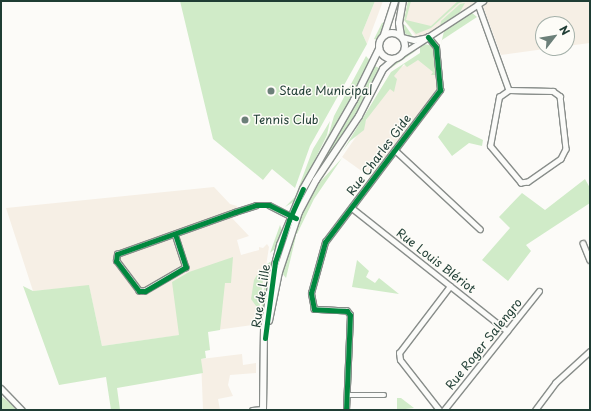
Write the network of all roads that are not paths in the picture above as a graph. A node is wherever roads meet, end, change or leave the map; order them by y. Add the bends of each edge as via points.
1 (395, 1) edge
2 (403, 1) edge
3 (483, 1) edge
4 (478, 4) junction
5 (384, 35) junction
6 (401, 36) junction
7 (428, 37) junction
8 (379, 49) junction
9 (402, 54) junction
10 (394, 59) junction
11 (509, 90) junction
12 (395, 150) junction
13 (352, 208) junction
14 (293, 217) junction
15 (480, 229) dead end
16 (175, 234) junction
17 (582, 243) dead end
18 (590, 260) edge
19 (450, 286) junction
20 (539, 291) dead end
21 (507, 331) junction
22 (590, 351) edge
23 (1, 388) edge
24 (347, 395) junction
25 (384, 396) dead end
26 (263, 409) edge
27 (22, 410) edge
28 (252, 410) edge
29 (346, 410) edge
30 (439, 410) edge
31 (444, 410) edge
32 (535, 410) edge

1 - 5 main road
2 - 6 main road via 399,23
3 - 4 street
4 - 7 street
4 - 11 street
5 - 6 main road via 393,32
5 - 8 main road via 380,40
6 - 7 street via 414,40
6 - 9 main road via 405,46
7 - 9 street
7 - 12 street, Rue Charles Gide via 436,47 440,90
8 - 10 main road via 386,57
8 - 14 main road, Rue de Lille
9 - 10 main road
10 - 14 main road, Rue de Lille via 383,69 359,116
11 - 11 street via 499,97 490,146 521,183 528,182 561,159 566,149 560,96 553,91
12 - 13 street, Rue Charles Gide
12 - 15 street
13 - 19 street, Rue Louis Blériot
13 - 24 street, Rue Charles Gide via 325,242 310,298 314,309 346,311 350,315
14 - 16 street via 269,205 256,205
14 - 26 main road, Rue de Lille via 265,338
16 - 16 street via 186,268 139,292 116,261 116,256
17 - 18 street
19 - 21 street, Rue Louis Blériot
19 - 30 street via 399,353 400,360
20 - 21 street, Rue Roger Salengro
21 - 31 street, Rue Roger Salengro
22 - 32 street via 555,383
23 - 27 street
24 - 25 street
24 - 29 street
26 - 28 street

